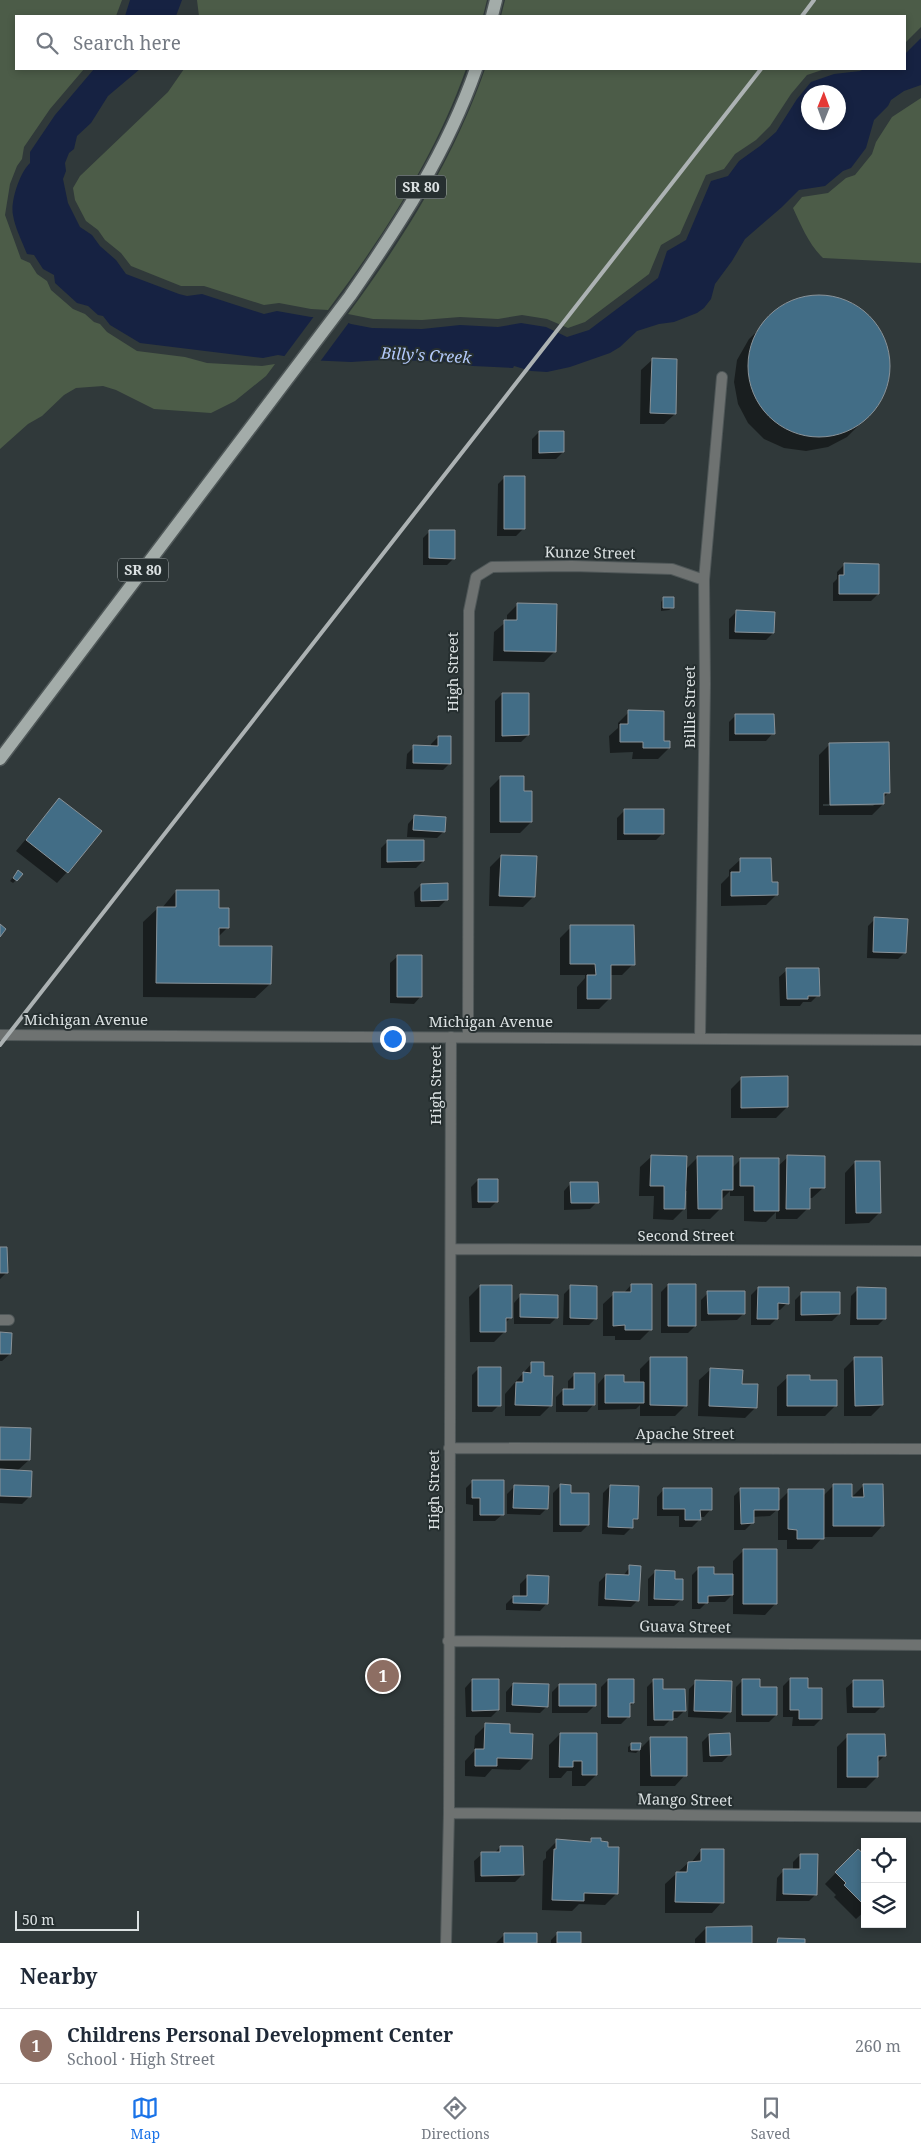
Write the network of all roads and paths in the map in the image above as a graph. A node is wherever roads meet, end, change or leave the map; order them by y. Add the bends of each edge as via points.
1 (496, 0) edge
2 (492, 15) edge
3 (476, 70) edge
4 (722, 377) dead end
5 (476, 577) joint
6 (704, 580) junction
7 (0, 759) edge
8 (0, 1034) edge
9 (450, 1037) junction
10 (468, 1037) junction
11 (700, 1037) junction
12 (921, 1040) edge
13 (450, 1249) junction
14 (921, 1252) edge
15 (449, 1448) junction
16 (921, 1449) edge
17 (448, 1641) junction
18 (921, 1645) edge
19 (449, 1813) junction
20 (921, 1817) edge
21 (446, 1943) edge

1 - 2 main road
3 - 7 main road, SR 80 via 433,168 398,227 350,296
4 - 6 street, Billie Street
5 - 6 street, Kunze Street via 492,567 572,566 672,569
5 - 10 street, High Street via 469,611
6 - 11 street, Billie Street
8 - 9 street, Michigan Avenue
9 - 10 street, Michigan Avenue
9 - 13 street, High Street
10 - 11 street, Michigan Avenue
11 - 12 street, Michigan Avenue
13 - 14 street, Second Street
13 - 15 street, High Street
15 - 16 street, Apache Street
15 - 17 street, High Street
17 - 18 street, Guava Street
17 - 19 street, High Street
19 - 20 street, Mango Street
19 - 21 street, High Street

